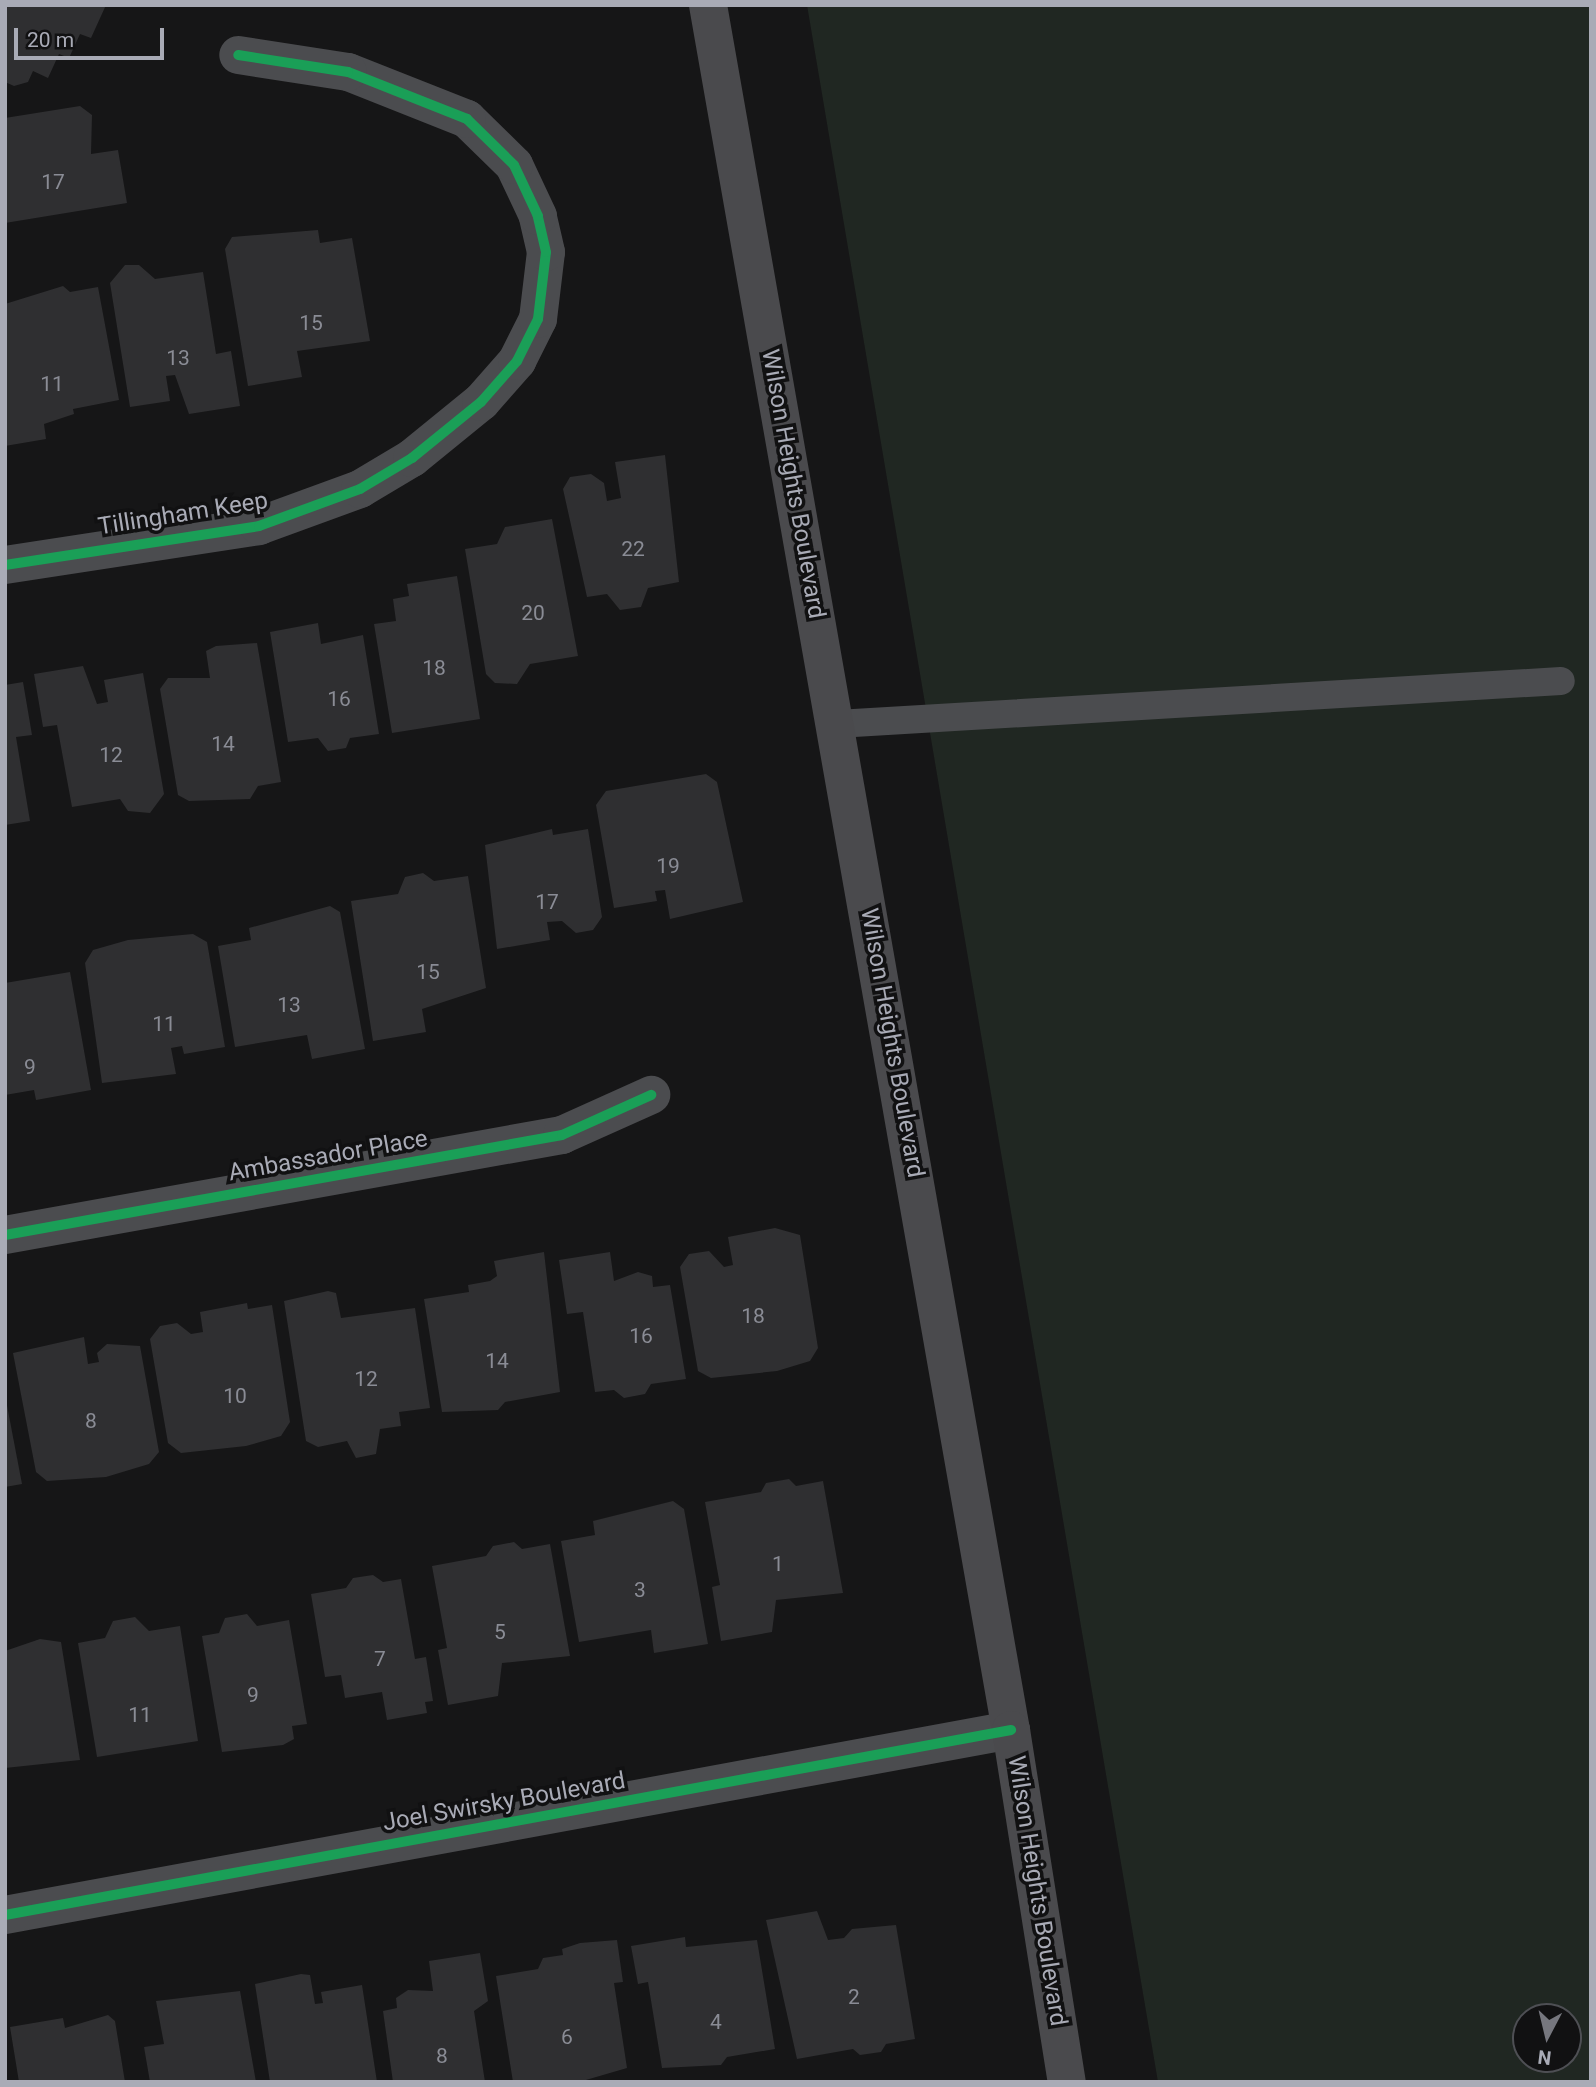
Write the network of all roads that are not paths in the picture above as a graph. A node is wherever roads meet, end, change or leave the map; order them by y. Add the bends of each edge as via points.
1 (708, 5) edge
2 (237, 55) dead end
3 (5, 565) edge
4 (1561, 681) dead end
5 (836, 724) junction
6 (651, 1095) dead end
7 (5, 1235) edge
8 (1011, 1730) junction
9 (5, 1914) edge
10 (1067, 2082) edge

1 - 5 main road, Wilson Heights Boulevard
2 - 3 street, Tillingham Keep via 348,72 467,119 514,165 538,216 546,252 538,319 517,361 481,401 412,458 360,489 259,526
4 - 5 lane
5 - 8 main road, Wilson Heights Boulevard
6 - 7 street, Ambassador Place via 562,1135
8 - 9 street, Joel Swirsky Boulevard
8 - 10 main road, Wilson Heights Boulevard

